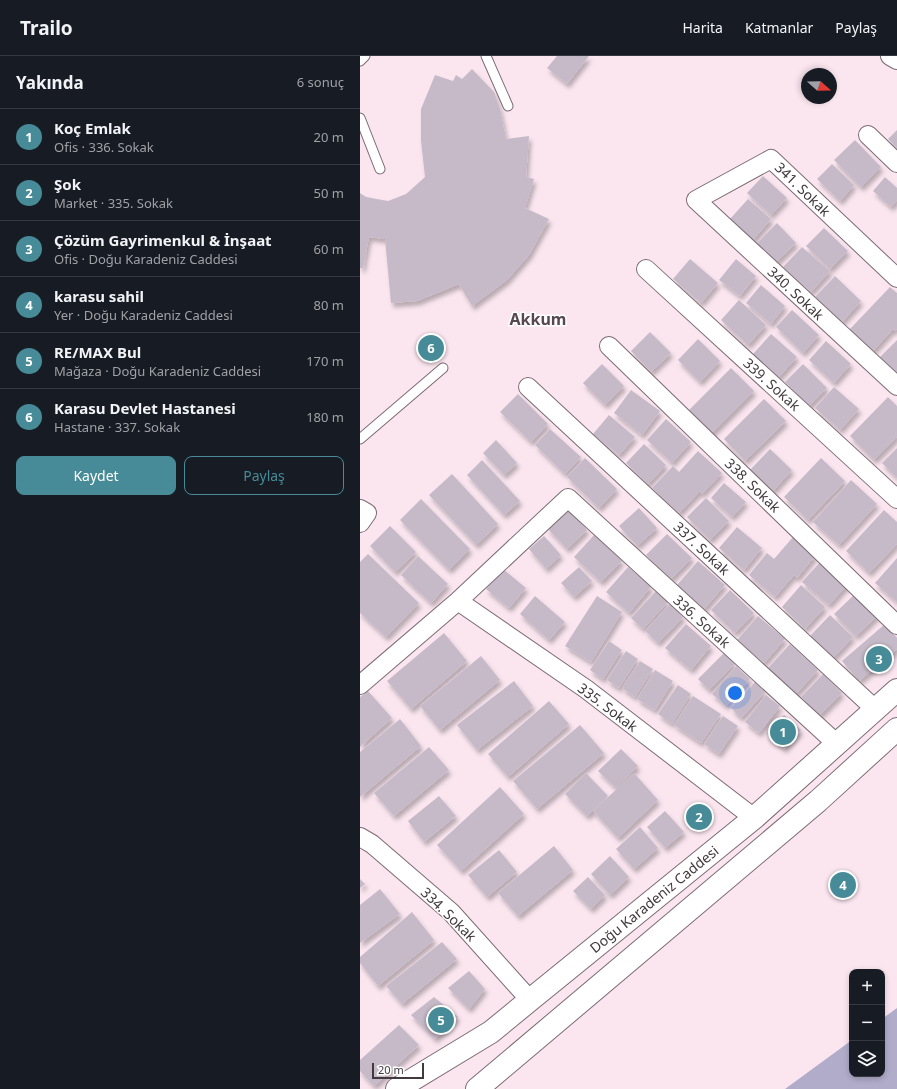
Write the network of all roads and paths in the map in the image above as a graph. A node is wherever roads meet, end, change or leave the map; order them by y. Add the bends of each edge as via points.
1 (365, 56) edge
2 (486, 56) edge
3 (890, 56) edge
4 (897, 60) edge
5 (360, 61) edge
6 (508, 106) dead end
7 (360, 118) edge
8 (868, 135) dead end
9 (897, 163) edge
10 (380, 169) dead end
11 (696, 200) joint
12 (646, 269) dead end
13 (897, 278) edge
14 (609, 346) dead end
15 (443, 368) dead end
16 (897, 386) edge
17 (528, 387) dead end
18 (360, 439) edge
19 (897, 499) edge
20 (360, 509) edge
21 (360, 523) edge
22 (458, 601) junction
23 (897, 625) edge
24 (360, 685) edge
25 (897, 690) edge
26 (875, 709) junction
27 (897, 729) edge
28 (837, 744) junction
29 (754, 818) junction
30 (360, 837) edge
31 (530, 1000) junction
32 (397, 1089) edge
33 (478, 1089) edge

1 - 5 lane
2 - 6 lane
3 - 4 street
7 - 10 lane
8 - 9 street
11 - 13 street, 341. Sokak via 772,159
11 - 16 street, 340. Sokak
12 - 19 street, 339. Sokak
14 - 23 street, 338. Sokak
15 - 18 lane
17 - 26 street, 337. Sokak
20 - 21 street via 367,513
22 - 24 street
22 - 28 street, 336. Sokak via 568,498
22 - 29 street, 335. Sokak via 586,689
25 - 26 main road, Doğu Karadeniz Caddesi
26 - 28 main road, Doğu Karadeniz Caddesi
27 - 33 main road via 818,801
28 - 29 main road, Doğu Karadeniz Caddesi
29 - 31 main road, Doğu Karadeniz Caddesi
30 - 31 street, 334. Sokak via 372,844 451,912
31 - 32 main road, Doğu Karadeniz Caddesi via 491,1032

